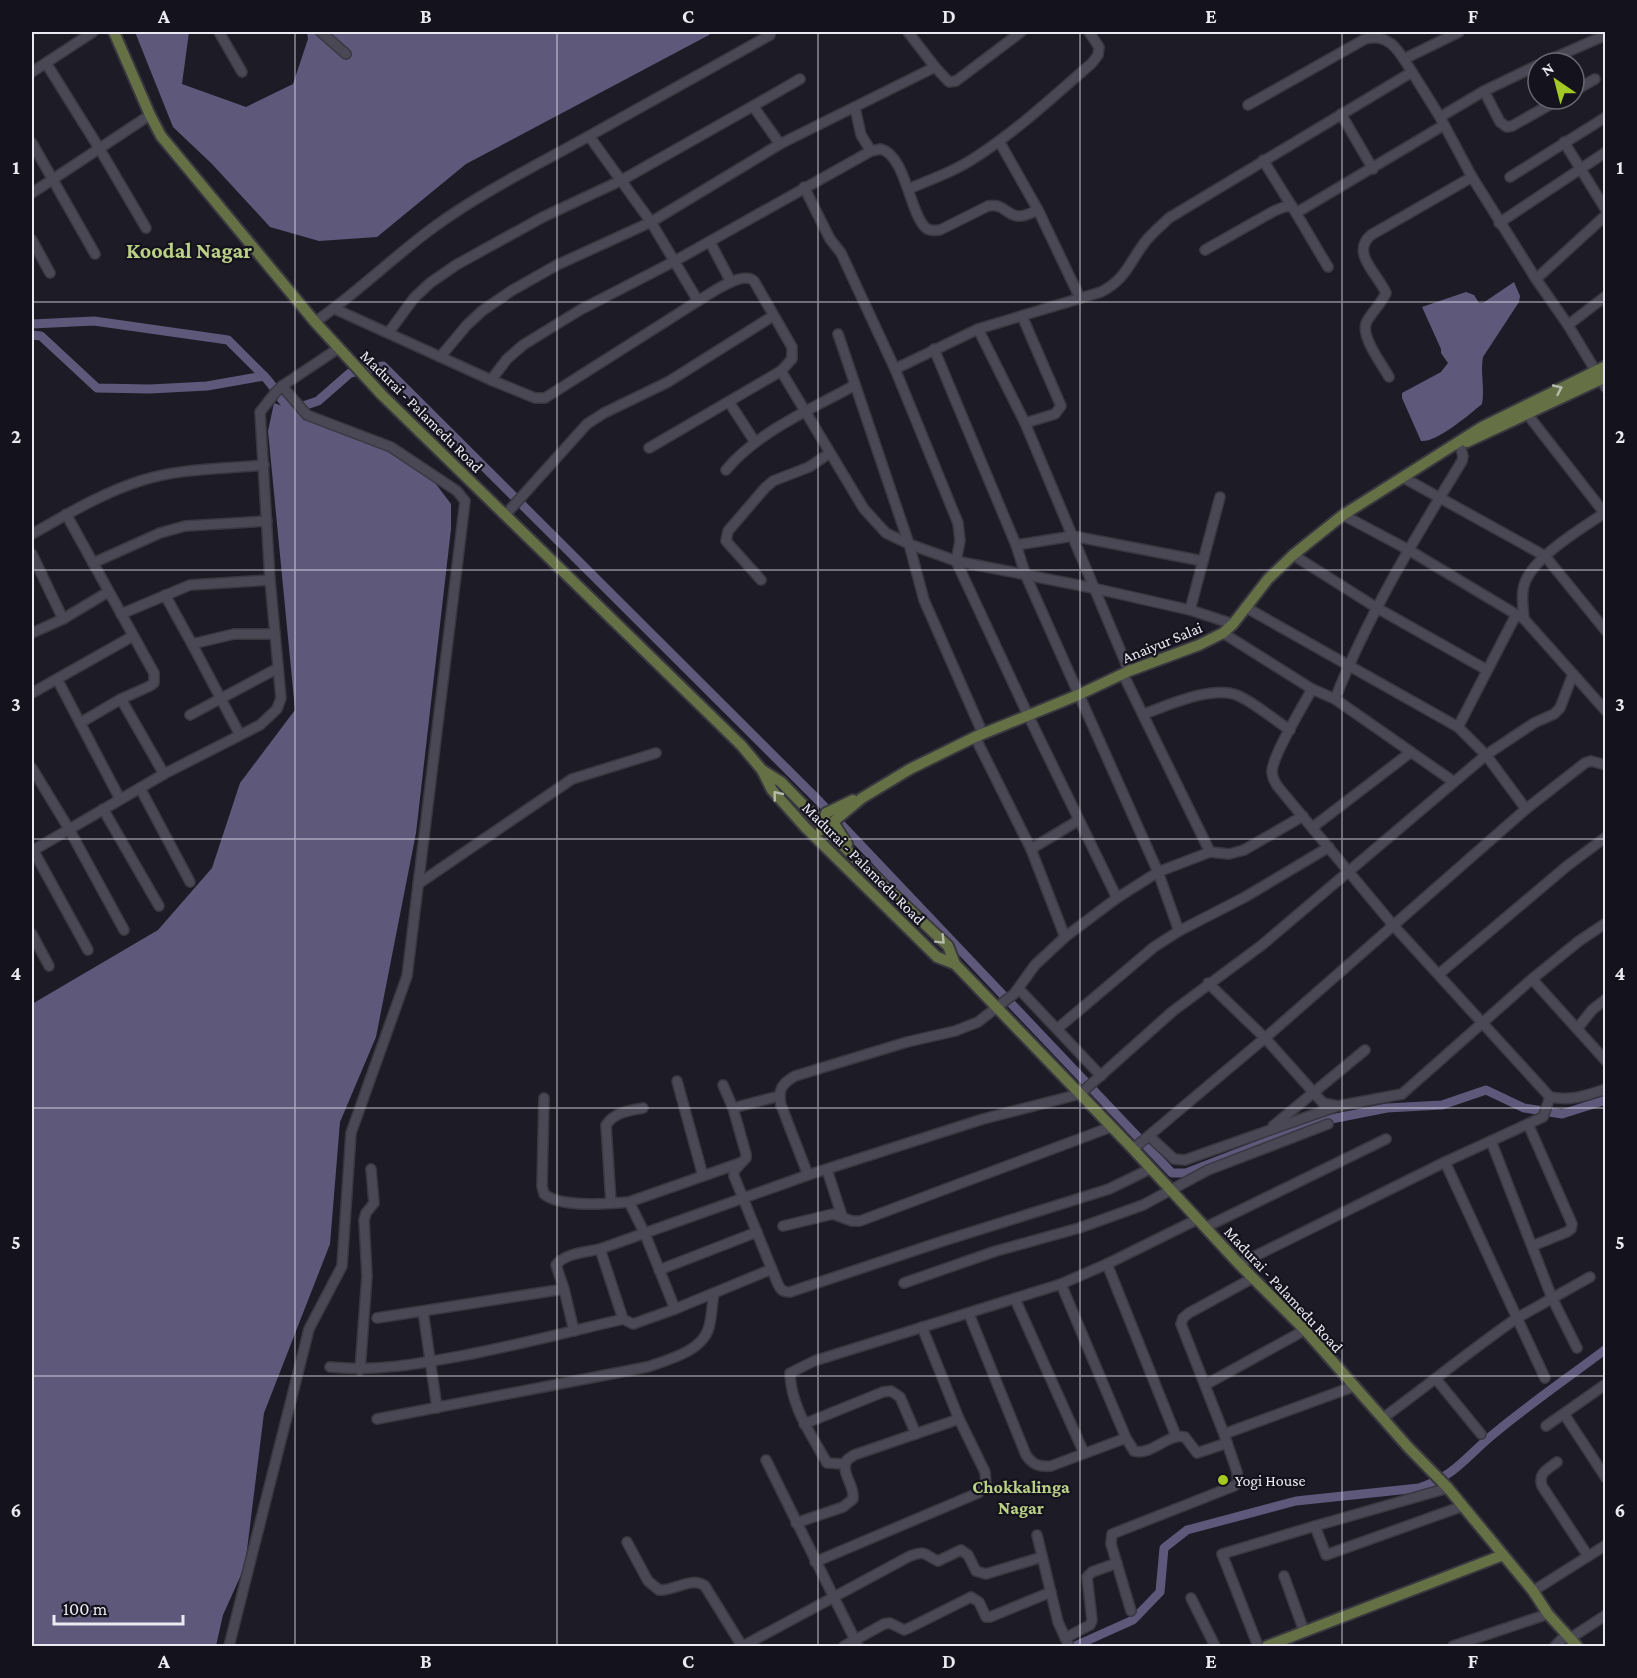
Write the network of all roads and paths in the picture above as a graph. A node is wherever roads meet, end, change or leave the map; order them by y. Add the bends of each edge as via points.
1 (93, 32) edge
2 (114, 32) edge
3 (219, 32) edge
4 (321, 32) edge
5 (908, 32) edge
6 (1021, 32) edge
7 (1089, 32) edge
8 (1459, 32) edge
9 (770, 35) dead end
10 (1605, 35) edge
11 (1569, 51) edge
12 (346, 54) dead end
13 (1404, 59) junction
14 (46, 63) junction
15 (935, 67) junction
16 (1526, 71) edge
17 (32, 72) edge
18 (242, 72) dead end
19 (1412, 72) junction
20 (800, 79) dead end
21 (1595, 79) dead end
22 (1586, 84) edge
23 (1484, 91) junction
24 (1248, 105) dead end
25 (753, 106) junction
26 (855, 108) junction
27 (1539, 111) edge
28 (1341, 114) junction
29 (150, 115) junction
30 (1605, 117) edge
31 (1442, 121) junction
32 (589, 136) junction
33 (999, 141) junction
34 (1564, 142) junction
35 (32, 143) edge
36 (780, 144) junction
37 (99, 148) junction
38 (871, 151) junction
39 (1605, 152) edge
40 (1263, 160) junction
41 (1373, 169) junction
42 (1580, 169) junction
43 (1472, 177) junction
44 (1510, 177) dead end
45 (54, 179) junction
46 (622, 180) junction
47 (804, 187) junction
48 (908, 189) junction
49 (32, 194) edge
50 (1038, 210) junction
51 (1294, 210) junction
52 (1605, 210) edge
53 (1605, 215) edge
54 (651, 222) junction
55 (1499, 222) junction
56 (146, 228) dead end
57 (32, 240) edge
58 (710, 242) junction
59 (1205, 250) dead end
60 (95, 254) dead end
61 (673, 262) junction
62 (1328, 267) dead end
63 (50, 273) dead end
64 (1536, 279) junction
65 (731, 282) junction
66 (1605, 296) edge
67 (1080, 298) junction
68 (698, 301) junction
69 (335, 309) junction
70 (773, 316) junction
71 (1022, 316) junction
72 (315, 322) junction
73 (1568, 325) junction
74 (978, 329) junction
75 (389, 332) junction
76 (838, 334) dead end
77 (934, 349) junction
78 (342, 352) junction
79 (440, 357) junction
80 (1605, 366) edge
81 (895, 369) junction
82 (781, 371) junction
83 (1389, 377) dead end
84 (1601, 379) edge
85 (490, 380) junction
86 (855, 384) junction
87 (279, 390) junction
88 (729, 402) junction
89 (1524, 411) junction
90 (806, 412) junction
91 (1025, 423) junction
92 (755, 442) junction
93 (1460, 445) junction
94 (649, 448) dead end
95 (831, 453) junction
96 (1434, 458) junction
97 (264, 465) junction
98 (726, 470) dead end
99 (1404, 478) junction
100 (1220, 497) dead end
101 (1440, 497) junction
102 (1605, 513) edge
103 (66, 514) junction
104 (506, 514) junction
105 (1343, 515) junction
106 (267, 521) junction
107 (32, 534) edge
108 (1073, 536) junction
109 (909, 544) junction
110 (1016, 545) junction
111 (1407, 549) junction
112 (32, 554) edge
113 (1293, 555) junction
114 (1545, 556) junction
115 (956, 561) junction
116 (1203, 561) junction
117 (93, 563) junction
118 (1026, 576) junction
119 (270, 580) junction
120 (761, 580) dead end
121 (1093, 588) junction
122 (108, 592) junction
123 (165, 595) junction
124 (1245, 608) junction
125 (1377, 608) junction
126 (1190, 610) junction
127 (121, 614) junction
128 (1520, 617) junction
129 (63, 619) junction
130 (1233, 624) junction
131 (1605, 631) edge
132 (32, 633) edge
133 (1223, 633) junction
134 (275, 634) junction
135 (133, 636) junction
136 (192, 644) junction
137 (1348, 666) junction
138 (278, 668) junction
139 (1487, 670) junction
140 (1126, 672) junction
141 (1573, 674) junction
142 (57, 679) junction
143 (1312, 689) junction
144 (32, 693) edge
145 (1078, 695) junction
146 (222, 698) junction
147 (121, 699) junction
148 (1335, 699) junction
149 (1605, 711) edge
150 (1144, 714) junction
151 (189, 715) dead end
152 (1028, 715) junction
153 (80, 723) junction
154 (1458, 727) junction
155 (1290, 730) junction
156 (240, 735) junction
157 (979, 735) junction
158 (1411, 752) junction
159 (656, 753) dead end
160 (1486, 755) junction
161 (1605, 765) edge
162 (32, 768) edge
163 (762, 770) junction
164 (164, 774) junction
165 (1454, 782) junction
166 (140, 788) junction
167 (120, 799) junction
168 (104, 809) junction
169 (1526, 809) junction
170 (1303, 816) junction
171 (830, 817) junction
172 (1079, 820) junction
173 (805, 827) junction
174 (1313, 827) junction
175 (69, 829) junction
176 (1605, 837) edge
177 (818, 840) junction
178 (1329, 847) junction
179 (1031, 849) junction
180 (32, 850) edge
181 (1210, 852) junction
182 (1158, 872) junction
183 (1350, 872) junction
184 (190, 882) dead end
185 (882, 883) junction
186 (418, 884) junction
187 (871, 892) junction
188 (1117, 898) junction
189 (159, 906) dead end
190 (1605, 923) edge
191 (1393, 925) junction
192 (124, 930) dead end
193 (1179, 931) junction
194 (32, 934) edge
195 (1065, 937) junction
196 (88, 950) dead end
197 (955, 964) junction
198 (49, 966) dead end
199 (1439, 974) junction
200 (1532, 979) junction
201 (1208, 983) junction
202 (1017, 991) junction
203 (1605, 999) edge
204 (1001, 1006) junction
205 (1482, 1022) junction
206 (1057, 1029) junction
207 (1577, 1029) junction
208 (1265, 1038) junction
209 (1365, 1050) dead end
210 (1605, 1061) edge
211 (1101, 1077) junction
212 (676, 1081) dead end
213 (723, 1085) dead end
214 (1605, 1089) edge
215 (1313, 1093) junction
216 (1081, 1094) junction
217 (779, 1096) junction
218 (544, 1098) dead end
219 (1549, 1099) junction
220 (1338, 1106) junction
221 (643, 1108) dead end
222 (733, 1108) junction
223 (1328, 1124) dead end
224 (1528, 1124) junction
225 (1111, 1127) junction
226 (1267, 1132) junction
227 (1149, 1136) junction
228 (1386, 1139) dead end
229 (1491, 1141) junction
230 (1133, 1149) junction
231 (743, 1162) junction
232 (1445, 1162) junction
233 (1150, 1168) junction
234 (371, 1169) dead end
235 (827, 1170) junction
236 (704, 1176) junction
237 (808, 1176) junction
238 (1171, 1190) junction
239 (745, 1199) junction
240 (629, 1202) junction
241 (611, 1203) junction
242 (842, 1216) junction
243 (1202, 1223) junction
244 (783, 1226) dead end
245 (757, 1232) junction
246 (645, 1234) junction
247 (1532, 1246) junction
248 (600, 1249) junction
249 (1107, 1264) junction
250 (1239, 1264) junction
251 (772, 1269) junction
252 (660, 1270) junction
253 (1590, 1277) dead end
254 (1253, 1278) junction
255 (904, 1283) dead end
256 (1061, 1284) junction
257 (564, 1290) junction
258 (714, 1293) junction
259 (1552, 1298) junction
260 (1015, 1299) junction
261 (675, 1309) junction
262 (423, 1311) junction
263 (969, 1314) junction
264 (377, 1318) dead end
265 (1517, 1318) junction
266 (623, 1319) junction
267 (922, 1327) junction
268 (1305, 1330) junction
269 (574, 1331) junction
270 (1577, 1348) dead end
271 (429, 1362) junction
272 (330, 1367) dead end
273 (360, 1370) junction
274 (1545, 1378) dead end
275 (1436, 1379) junction
276 (1205, 1385) junction
277 (1605, 1385) edge
278 (1355, 1386) junction
279 (437, 1408) junction
280 (1564, 1414) junction
281 (1383, 1418) junction
282 (377, 1419) dead end
283 (959, 1419) junction
284 (804, 1424) junction
285 (1546, 1426) dead end
286 (916, 1434) junction
287 (1481, 1434) dead end
288 (1176, 1436) junction
289 (1126, 1437) junction
290 (1225, 1438) junction
291 (1084, 1453) junction
292 (766, 1460) dead end
293 (1557, 1462) dead end
294 (844, 1464) junction
295 (1605, 1478) edge
296 (1448, 1488) junction
297 (1462, 1506) junction
298 (796, 1523) junction
299 (1314, 1526) junction
300 (1037, 1535) dead end
301 (627, 1542) dead end
302 (1605, 1545) edge
303 (1503, 1555) junction
304 (1587, 1556) junction
305 (1042, 1557) junction
306 (815, 1562) junction
307 (1117, 1563) junction
308 (1284, 1576) dead end
309 (1533, 1591) junction
310 (1051, 1592) junction
311 (834, 1597) junction
312 (1191, 1598) dead end
313 (1131, 1611) dead end
314 (1548, 1614) junction
315 (1605, 1615) edge
316 (1304, 1631) junction
317 (1571, 1640) edge
318 (857, 1643) edge
319 (1068, 1643) edge
320 (229, 1647) edge
321 (742, 1647) edge
322 (844, 1647) edge
323 (1215, 1647) edge
324 (1258, 1647) edge
325 (1267, 1647) edge
326 (1454, 1647) edge
327 (1554, 1647) edge

1 - 14 street
2 - 29 main road, Madurai - Palamedu Road
3 - 18 street
4 - 12 street
5 - 15 street
6 - 15 street via 956,81 944,78
7 - 33 street via 1099,48 1092,63
8 - 13 street
9 - 32 street
10 - 11 street
13 - 19 street
13 - 24 street via 1387,40 1376,36 1365,39
14 - 17 street
14 - 37 street
15 - 26 street
16 - 23 street
19 - 28 street
19 - 31 street
20 - 25 street
21 - 22 street
23 - 27 street via 1500,122 1507,127
23 - 31 street
25 - 36 street
25 - 46 street
26 - 36 street
26 - 38 street via 861,135
28 - 40 street
28 - 41 street
29 - 37 street
29 - 72 main road, Madurai - Palamedu Road via 161,136
30 - 34 street
31 - 41 street
31 - 43 street
32 - 46 street
32 - 69 street via 434,227
33 - 48 street via 950,172
33 - 50 street
34 - 42 street
34 - 44 street
35 - 45 street
36 - 54 street
37 - 45 street
37 - 56 street
38 - 47 street
38 - 48 street via 881,149 892,156
39 - 42 street
40 - 51 street
40 - 67 street via 1169,218 1147,239 1120,279 1101,292
41 - 51 street
42 - 52 street
42 - 55 street
43 - 55 street
43 - 83 street via 1365,240 1363,256 1386,293 1365,323 1365,333
45 - 49 street
45 - 60 street
46 - 54 street
46 - 75 street via 543,217 429,283
47 - 58 street
47 - 81 street via 841,253
48 - 50 street via 920,220 931,231 988,206 1002,206 1016,216
50 - 67 street
51 - 59 street via 1284,207 1274,211
51 - 62 street
53 - 64 street
54 - 61 street
54 - 79 street via 511,291 482,311
55 - 64 street
57 - 63 street
58 - 61 street
58 - 65 street
61 - 68 street
61 - 85 street via 580,310 523,345
64 - 73 street
65 - 68 street
65 - 70 street via 751,278
66 - 73 street
67 - 71 street
68 - 85 street via 545,398 535,398
69 - 72 street
69 - 75 street
70 - 82 street via 793,353
70 - 104 street via 668,382 587,424
71 - 74 street
71 - 91 street via 1061,406 1055,414
72 - 78 main road, Madurai - Palamedu Road
73 - 84 street
74 - 77 street
74 - 91 street
75 - 79 street
76 - 86 street
77 - 81 street
77 - 110 street
78 - 87 street
78 - 104 main road, Madurai - Palamedu Road
79 - 85 street
80 - 84 main road, Anaiyur Salai
81 - 115 street via 958,523
82 - 88 street
82 - 90 street
84 - 89 main road, Anaiyur Salai
86 - 90 street
86 - 109 street
87 - 97 street via 260,412
87 - 186 street via 307,415 392,447 457,491 465,501
88 - 92 street
88 - 94 street
89 - 93 main road, Anaiyur Salai
89 - 96 main road, Anaiyur Salai via 1482,427
89 - 102 street
90 - 92 street
90 - 95 street
91 - 108 street
92 - 98 street
93 - 96 main road, Anaiyur Salai
93 - 101 street via 1462,461
95 - 109 street via 870,517 886,533
95 - 120 street via 774,481 756,496 728,531 725,537 729,546
96 - 99 main road, Anaiyur Salai
97 - 103 street via 171,473 140,481
97 - 106 street
99 - 101 street
99 - 105 main road, Anaiyur Salai
100 - 116 street
101 - 111 street
101 - 114 street
102 - 114 street
103 - 107 street
103 - 117 street
104 - 163 main road, Madurai - Palamedu Road
105 - 111 street
105 - 113 main road, Anaiyur Salai
106 - 117 street via 184,526 160,532
106 - 119 street
108 - 110 street
108 - 116 street
108 - 121 street
109 - 115 street
109 - 157 street via 924,600
110 - 118 street
111 - 125 street
111 - 128 street
112 - 129 street
113 - 124 main road, Anaiyur Salai
113 - 125 street
114 - 128 street via 1527,577
114 - 131 street
115 - 118 street
115 - 152 street
116 - 126 street
117 - 122 street
118 - 121 street
118 - 145 street
119 - 123 street via 190,585
119 - 134 street
121 - 126 street
121 - 140 street
122 - 127 street
122 - 129 street
123 - 127 street
123 - 136 street
124 - 130 main road, Anaiyur Salai
124 - 137 street
125 - 137 street
125 - 139 street
126 - 130 street
127 - 135 street
128 - 139 street
128 - 141 street
129 - 132 street
130 - 133 main road, Anaiyur Salai
133 - 140 main road, Anaiyur Salai
133 - 143 street
134 - 136 street via 234,634
134 - 138 street
135 - 142 street
135 - 147 street via 154,674 154,683
136 - 146 street
137 - 148 street
137 - 154 street
138 - 146 street
138 - 156 street via 281,698 277,709 260,725
139 - 154 street
140 - 145 main road, Anaiyur Salai
140 - 150 street
141 - 149 street
141 - 160 street via 1560,708
142 - 144 street
142 - 153 street
143 - 148 street
143 - 155 street
145 - 152 main road, Anaiyur Salai
145 - 182 street
146 - 151 street
146 - 156 street
147 - 153 street
147 - 164 street
148 - 158 street
150 - 155 street via 1222,691 1238,695
150 - 181 street
152 - 157 main road, Anaiyur Salai
152 - 172 street
153 - 167 street
154 - 160 street
155 - 170 street via 1272,774
156 - 164 street
157 - 171 main road, Anaiyur Salai via 910,769
157 - 179 street
158 - 165 street
158 - 174 street
159 - 186 street via 572,779
160 - 165 street
160 - 169 street
161 - 169 street via 1585,763
162 - 175 street
163 - 171 main road, Madurai - Palamedu Road
173 -> 163 main road, Madurai - Palamedu Road via 772,790
164 - 166 street
165 - 183 street
166 - 167 street
166 - 184 street
167 - 168 street
168 - 175 street
168 - 189 street
169 - 191 street
170 - 174 street
170 - 181 street via 1244,850 1229,854
171 - 173 main road, Anaiyur Salai
171 - 177 main road
171 - 185 main road, Madurai - Palamedu Road via 855,858
172 - 179 street
172 - 188 street
173 - 177 main road, Madurai - Palamedu Road
174 - 178 street
175 - 180 street
175 - 192 street
176 - 199 street
177 - 187 main road, Madurai - Palamedu Road
178 - 183 street
178 - 193 street
179 - 195 street
180 - 196 street
181 - 182 street
182 - 188 street
182 - 193 street
183 - 191 street
183 - 201 street via 1262,945
185 - 187 main road
185 -> 197 main road, Madurai - Palamedu Road via 948,946
186 - 320 street via 407,976 351,1133 342,1266 309,1329
187 - 197 main road, Madurai - Palamedu Road via 937,957
188 - 195 street
190 - 200 street
191 - 199 street
191 - 208 street
193 - 206 street via 1136,960
194 - 198 street
195 - 202 street via 1026,975
197 - 204 main road, Madurai - Palamedu Road
199 - 205 street
200 - 205 street
200 - 207 street
201 - 208 street
201 - 211 street
202 - 204 street
202 - 206 street
203 - 207 street
204 - 216 main road, Madurai - Palamedu Road
204 - 217 street via 967,1027 795,1076 780,1087
205 - 219 street
205 - 220 street via 1402,1094
206 - 211 street
207 - 210 street
208 - 215 street
208 - 227 street
209 - 215 street
211 - 216 street
212 - 236 street
213 - 222 street
214 - 219 street via 1574,1099
215 - 220 street via 1323,1103
215 - 226 street
216 - 225 main road, Madurai - Palamedu Road
216 - 235 street via 983,1119
217 - 222 street
217 - 237 street
218 - 241 street via 544,1194 557,1202
219 - 224 street via 1543,1118
220 - 226 street
221 - 241 street via 621,1112 606,1125
222 - 231 street via 746,1154
223 - 238 street via 1208,1170
224 - 229 street
224 - 247 street via 1572,1224 1567,1232
225 - 230 main road, Madurai - Palamedu Road
225 - 242 street via 867,1219 852,1221
226 - 227 street via 1178,1161
227 - 230 street
228 - 243 street
229 - 232 street
229 - 247 street
230 - 233 main road, Madurai - Palamedu Road
231 - 236 street
231 - 239 street via 734,1171
232 - 250 street
232 - 265 street
233 - 238 main road, Madurai - Palamedu Road
233 - 251 street via 1108,1189 790,1293 781,1290
234 - 273 street via 374,1203 364,1220 367,1276
235 - 237 street
235 - 242 street
236 - 240 street
237 - 239 street
238 - 243 main road, Madurai - Palamedu Road
238 - 255 street via 1128,1211
239 - 245 street
239 - 246 street
240 - 241 street
240 - 246 street
242 - 244 street via 825,1215
243 - 249 street
243 - 250 main road, Madurai - Palamedu Road
245 - 251 street
245 - 252 street
246 - 248 street
246 - 252 street
247 - 259 street
248 - 257 street via 558,1261 556,1269
248 - 266 street
249 - 256 street
249 - 288 street
250 - 254 main road, Madurai - Palamedu Road
251 - 258 street
252 - 261 street
253 - 259 street
254 - 268 main road, Madurai - Palamedu Road
254 - 276 street via 1183,1318 1183,1331
256 - 260 street
256 - 289 street
257 - 262 street
257 - 269 street
258 - 261 street
258 - 279 street via 709,1329 699,1343 670,1360
259 - 265 street
259 - 270 street
260 - 263 street
260 - 291 street
261 - 266 street via 642,1323
262 - 264 street
262 - 271 street
263 - 267 street
263 - 291 street via 1031,1463 1051,1466
265 - 274 street
265 - 275 street
266 - 269 street
267 - 283 street
267 - 284 street via 814,1361 790,1373 791,1390
268 - 276 street
268 - 278 main road, Madurai - Palamedu Road
269 - 271 street
271 - 273 street
271 - 279 street
272 - 273 street
275 - 281 street
275 - 287 street
276 - 290 street
277 - 280 street
278 - 281 main road, Madurai - Palamedu Road
278 - 290 street
279 - 282 street
280 - 285 street
280 - 295 street
281 - 296 main road, Madurai - Palamedu Road
283 - 286 street
283 - 306 street via 987,1480 984,1489
284 - 286 street via 891,1391 900,1397
284 - 294 street via 828,1463
286 - 294 street via 854,1455
288 - 289 street via 1137,1453
288 - 290 street via 1185,1437 1197,1453
289 - 291 street
290 - 307 street via 1238,1483 1112,1534
292 - 298 street
293 - 304 street via 1542,1473 1542,1486
294 - 298 street via 853,1499 843,1507
296 - 297 main road, Madurai - Palamedu Road
296 - 299 street
297 - 299 street via 1326,1555
297 - 303 main road, Madurai - Palamedu Road
298 - 306 street
299 - 324 street via 1222,1554
300 - 305 street
301 - 321 street via 648,1581 658,1590 694,1582 705,1586
302 - 304 street
303 - 309 main road, Madurai - Palamedu Road
303 - 316 main road
304 - 309 street
305 - 310 street
305 - 311 street via 980,1574 961,1550 938,1561 923,1552
306 - 311 street
307 - 313 street
307 - 319 street via 1087,1576 1092,1620
308 - 316 street
309 - 314 main road, Madurai - Palamedu Road
310 - 318 street via 990,1617 971,1597 904,1630 885,1624
310 - 319 street
311 - 318 street
311 - 321 street
312 - 323 street
314 - 317 main road, Madurai - Palamedu Road
314 - 326 street
315 - 317 street
316 - 325 main road
317 - 327 street
318 - 322 street

